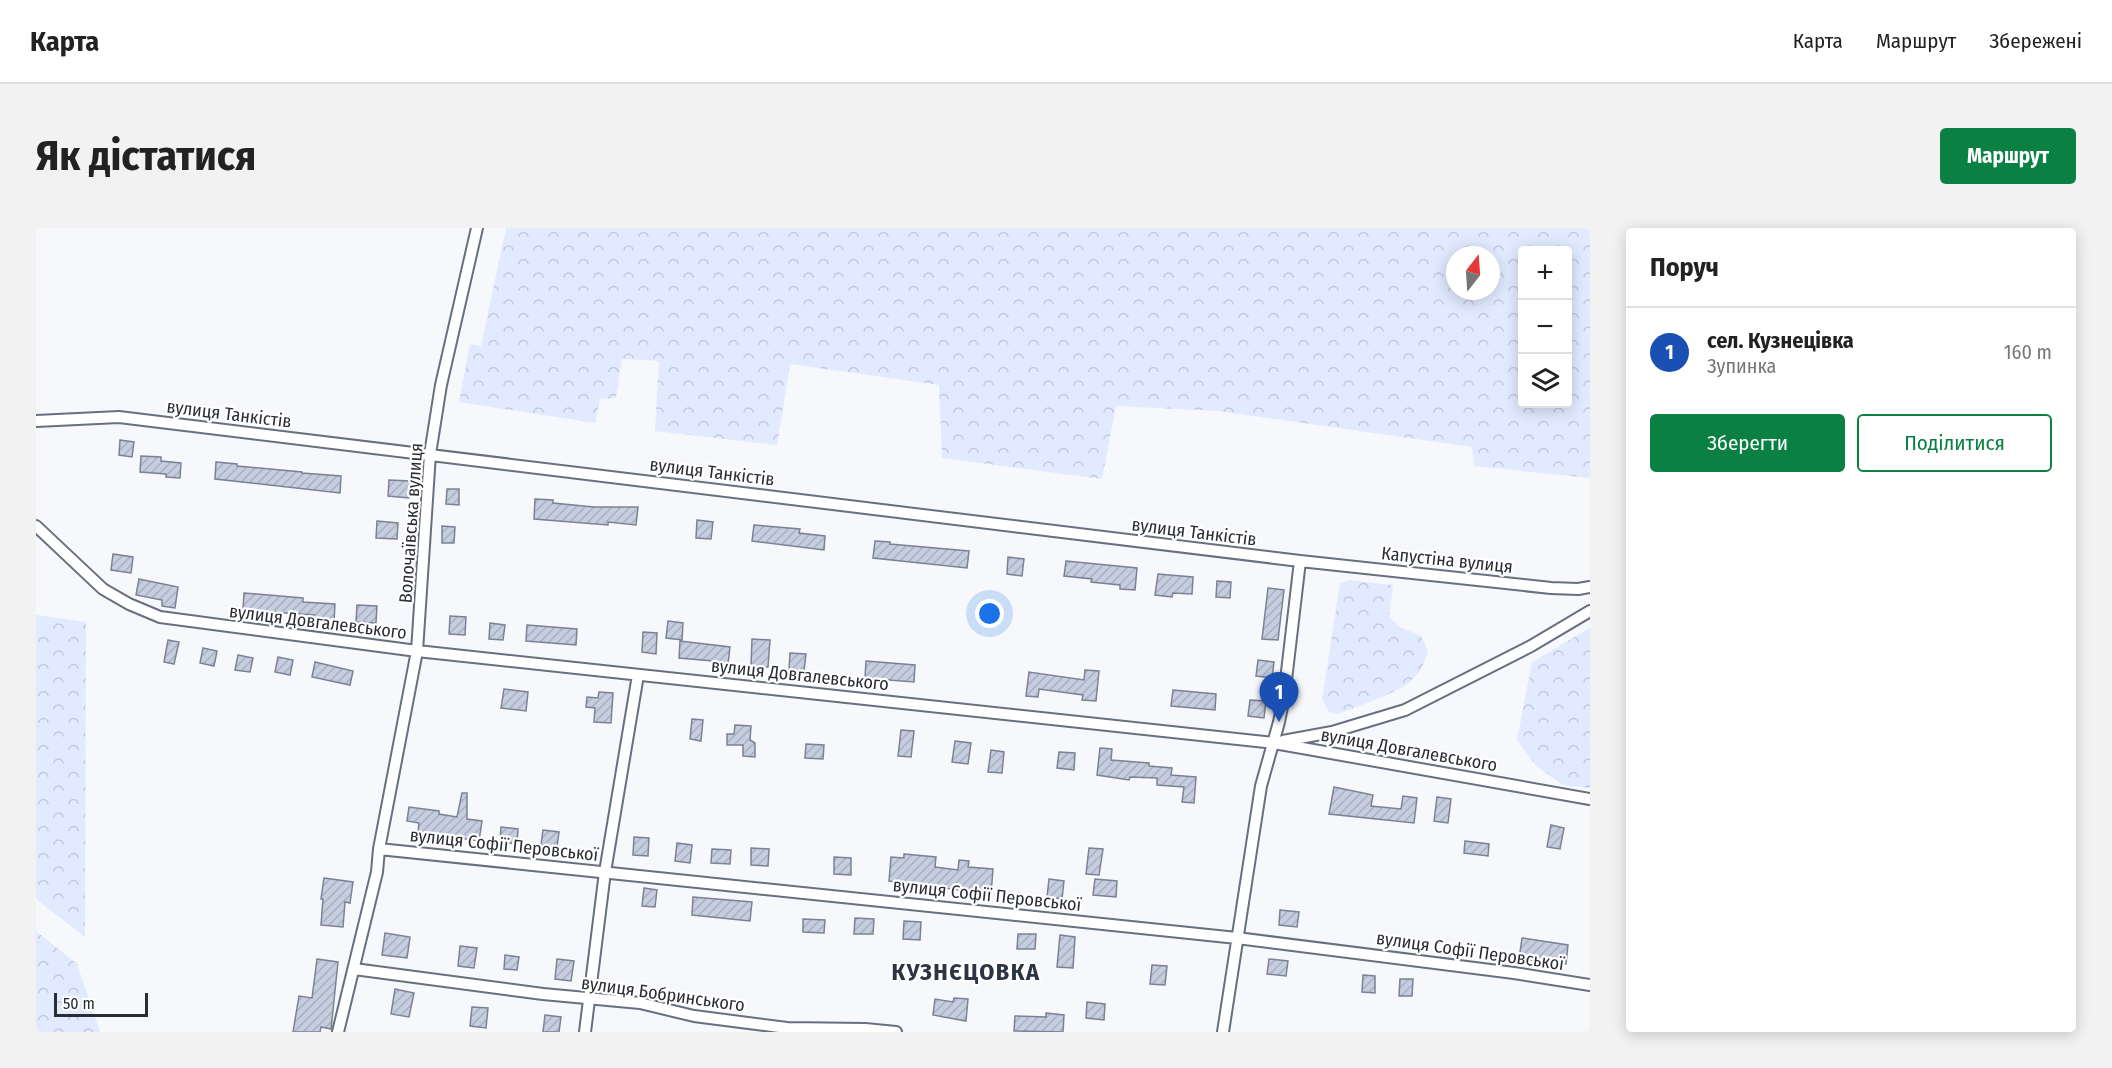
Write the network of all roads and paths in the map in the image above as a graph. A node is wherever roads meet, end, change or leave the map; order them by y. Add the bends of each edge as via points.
1 (477, 228) edge
2 (36, 421) edge
3 (430, 454) junction
4 (36, 526) edge
5 (1300, 561) junction
6 (1590, 587) edge
7 (1590, 611) edge
8 (417, 651) junction
9 (638, 675) junction
10 (1274, 743) junction
11 (1590, 799) edge
12 (379, 849) junction
13 (605, 872) junction
14 (1237, 938) junction
15 (354, 969) junction
16 (1590, 985) edge
17 (590, 999) junction
18 (338, 1032) edge
19 (585, 1032) edge
20 (896, 1032) edge
21 (1223, 1032) edge

1 - 3 street, Волочаївська вулиця via 441,385
2 - 3 street, вулиця Танкістів via 119,417
3 - 5 street, вулиця Танкістів
3 - 8 street, Волочаївська вулиця
4 - 8 street, вулиця Довгалевського via 103,589 160,617
5 - 6 street, Капустіна вулиця via 1551,588
5 - 10 street via 1284,697
7 - 10 street via 1531,646 1405,710 1332,732
8 - 9 street, вулиця Довгалевського
8 - 12 street, Волочаївська вулиця
9 - 10 street, вулиця Довгалевського
9 - 13 street
10 - 11 street, вулиця Довгалевського
10 - 14 street via 1261,786
12 - 13 street, вулиця Софії Перовської
12 - 15 street, Волочаївська вулиця
13 - 14 street, вулиця Софії Перовської
13 - 17 street
14 - 16 street, вулиця Софії Перовської
14 - 21 street
15 - 17 street, вулиця Бобринського
15 - 18 street, Волочаївська вулиця
17 - 19 street
17 - 20 street, вулиця Бобринського via 640,1003 694,1017 787,1028

